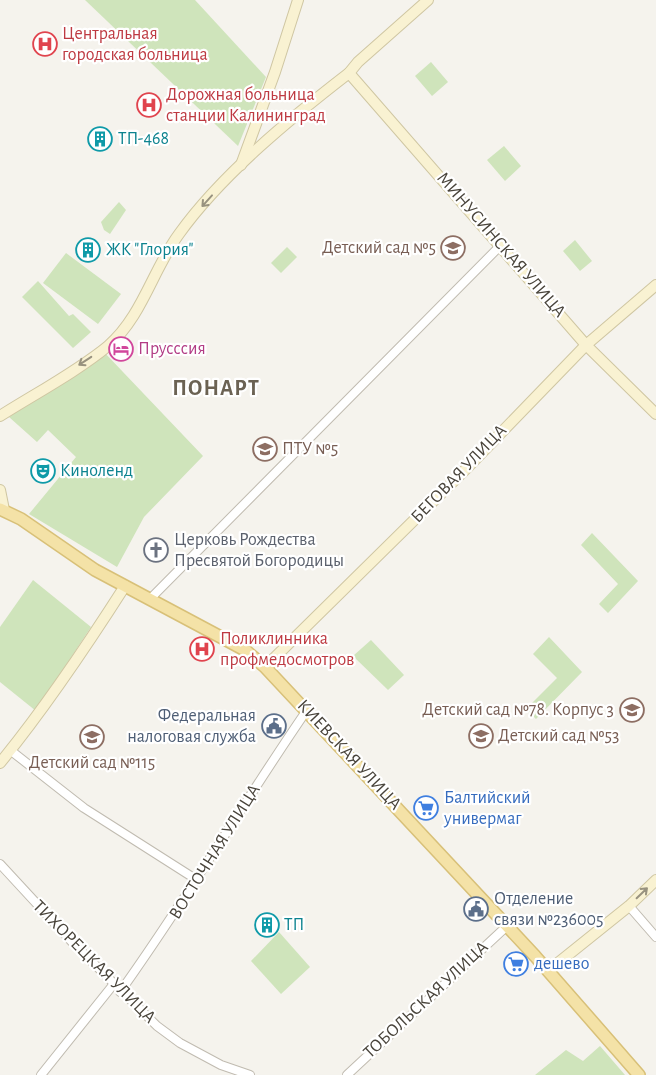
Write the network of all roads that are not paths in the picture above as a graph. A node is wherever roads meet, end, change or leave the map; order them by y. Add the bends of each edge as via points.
1 (298, 0) edge
2 (428, 0) edge
3 (349, 73) junction
4 (240, 166) junction
5 (501, 245) junction
6 (656, 285) edge
7 (586, 345) junction
8 (656, 414) edge
9 (0, 416) edge
10 (0, 490) edge
11 (2, 510) edge
12 (125, 586) junction
13 (150, 599) junction
14 (265, 667) junction
15 (307, 710) junction
16 (10, 750) junction
17 (0, 763) edge
18 (0, 864) edge
19 (197, 880) junction
20 (656, 880) edge
21 (629, 906) junction
22 (506, 926) junction
23 (656, 937) edge
24 (548, 971) junction
25 (113, 985) junction
26 (120, 992) junction
27 (42, 1075) edge
28 (250, 1075) edge
29 (347, 1075) edge
30 (639, 1075) edge

1 - 4 street
2 - 3 street
3 - 4 street
3 - 5 street, МИНУСИНСКАЯ УЛИЦА
4 -> 9 street via 179,234 142,301 108,346
5 - 7 street, МИНУСИНСКАЯ УЛИЦА
5 - 13 street
6 - 7 street, БЕГОВАЯ УЛИЦА
7 - 8 street, МИНУСИНСКАЯ УЛИЦА
7 - 14 street, БЕГОВАЯ УЛИЦА
10 - 11 street
11 - 12 main road, КИЕВСКАЯ УЛИЦА
12 - 13 main road, КИЕВСКАЯ УЛИЦА
12 - 16 street via 76,662
13 - 14 main road, КИЕВСКАЯ УЛИЦА via 245,650
14 - 15 main road, КИЕВСКАЯ УЛИЦА
15 - 19 street, ВОСТОЧНАЯ УЛИЦА via 234,818
15 - 22 main road, КИЕВСКАЯ УЛИЦА
16 - 17 street
16 - 19 street via 84,808
18 - 25 street, ТИХОРЕЦКАЯ УЛИЦА
19 - 26 street, ВОСТОЧНАЯ УЛИЦА
21 -> 20 street
21 - 23 street
21 - 24 street
22 - 24 main road, КИЕВСКАЯ УЛИЦА
22 - 29 street, ТОБОЛЬСКАЯ УЛИЦА
24 - 30 main road, КИЕВСКАЯ УЛИЦА
25 - 26 street, ТИХОРЕЦКАЯ УЛИЦА
25 - 27 street
26 - 28 street, ТИХОРЕЦКАЯ УЛИЦА via 180,1043 221,1065

